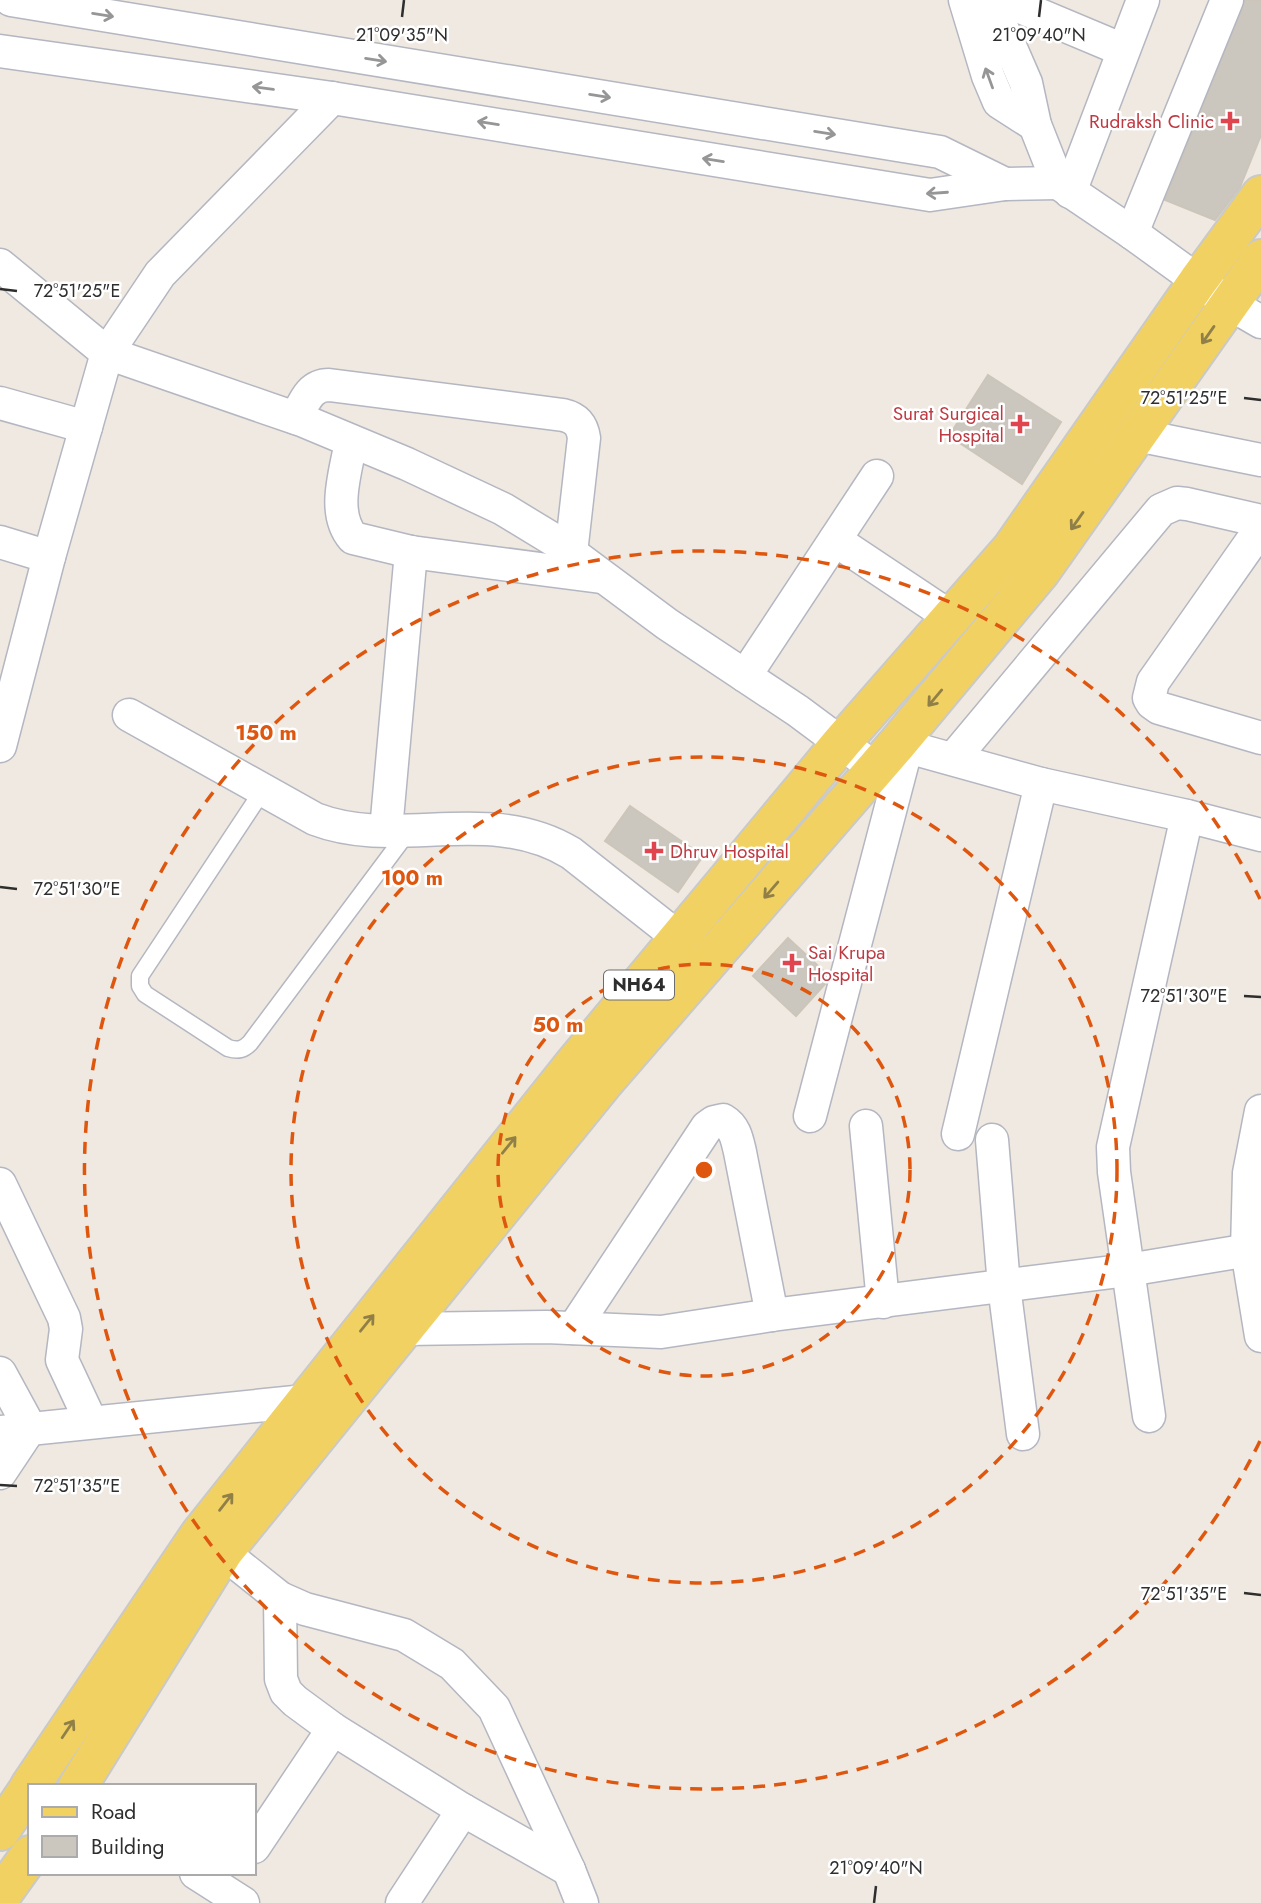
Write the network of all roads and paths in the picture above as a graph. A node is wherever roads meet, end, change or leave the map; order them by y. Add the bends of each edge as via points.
1 (11, 0) edge
2 (965, 0) edge
3 (990, 0) edge
4 (1004, 0) edge
5 (1143, 0) edge
6 (1227, 0) edge
7 (1124, 50) junction
8 (0, 51) edge
9 (332, 98) junction
10 (1035, 125) junction
11 (1005, 184) junction
12 (1064, 188) junction
13 (1261, 195) edge
14 (1132, 233) junction
15 (1261, 259) edge
16 (0, 265) edge
17 (1198, 281) junction
18 (1246, 313) edge
19 (107, 353) junction
20 (0, 403) edge
21 (296, 418) junction
22 (86, 427) junction
23 (1138, 435) junction
24 (351, 441) junction
25 (1261, 460) edge
26 (877, 476) dead end
27 (1261, 521) edge
28 (1261, 528) edge
29 (835, 540) junction
30 (0, 542) edge
31 (411, 552) junction
32 (571, 553) junction
33 (49, 557) junction
34 (604, 578) junction
35 (952, 618) junction
36 (745, 676) junction
37 (6, 706) edge
38 (129, 715) dead end
39 (1261, 738) edge
40 (842, 743) junction
41 (0, 746) edge
42 (893, 753) junction
43 (953, 759) junction
44 (1041, 783) junction
45 (263, 790) junction
46 (1187, 816) junction
47 (398, 830) junction
48 (1261, 835) edge
49 (679, 938) junction
50 (1261, 1111) edge
51 (810, 1116) dead end
52 (866, 1126) dead end
53 (958, 1134) dead end
54 (992, 1140) dead end
55 (0, 1184) edge
56 (1254, 1249) edge
57 (1128, 1270) junction
58 (1004, 1286) junction
59 (883, 1302) junction
60 (772, 1315) junction
61 (574, 1328) junction
62 (405, 1329) junction
63 (1261, 1336) edge
64 (0, 1373) edge
65 (305, 1401) junction
66 (1149, 1416) dead end
67 (91, 1422) junction
68 (15, 1430) edge
69 (1023, 1434) dead end
70 (0, 1473) edge
71 (212, 1543) junction
72 (280, 1598) junction
73 (332, 1729) junction
74 (31, 1784) edge
75 (79, 1784) edge
76 (28, 1789) edge
77 (463, 1810) junction
78 (0, 1831) edge
79 (256, 1844) edge
80 (28, 1858) edge
81 (200, 1875) edge
82 (230, 1892) edge
83 (576, 1892) edge
84 (0, 1897) edge
85 (402, 1903) edge

1 -> 11 street via 940,152
10 -> 2 street via 999,102
3 - 10 street via 1026,83
4 - 7 street
5 - 7 street
6 - 14 street
7 - 12 street
9 -> 8 street
11 -> 9 street via 930,195
9 - 19 street via 169,264
10 - 12 street
11 - 12 street
12 - 14 street
13 - 17 main road, NH64
14 - 17 street
15 - 18 main road, NH64
16 - 19 street
17 - 18 street
17 - 35 main road, NH64 via 1012,548
18 -> 23 main road, NH64
19 - 21 street
19 - 22 street
20 - 22 street
21 - 24 street
21 - 32 street via 315,388 335,385 575,419 584,438
22 - 33 street
23 - 25 street
23 -> 42 main road, NH64 via 1041,571
24 - 31 street via 341,506 347,531 364,542
24 - 32 street via 503,509
26 - 29 street
27 - 43 street via 1177,503 1161,510
28 - 39 street via 1153,682 1149,698 1159,708
29 - 35 street
29 - 36 street
30 - 33 street
31 - 34 street
31 - 47 street
32 - 34 street
33 - 37 street
34 - 36 street
35 - 40 main road, NH64
36 - 40 street
37 - 41 street
38 - 45 street
40 - 42 street
40 - 49 main road, NH64
42 - 43 street
42 - 51 street
42 -> 62 main road, NH64 via 604,1082
43 - 44 street
44 - 46 street
44 - 53 street
45 - 47 street via 331,825
45 - 47 lane via 140,976 145,994 236,1051 250,1043
46 - 48 street
46 - 57 street via 1113,1147
47 - 49 street via 504,829 554,843
65 -> 49 main road, NH64
50 - 56 street via 1249,1173
52 - 59 street
54 - 58 street
55 - 67 street via 64,1318 62,1360
56 - 57 street
56 - 63 street
57 - 58 street
57 - 66 street
58 - 59 street
58 - 69 street
59 - 60 street
60 - 61 street via 661,1332
60 - 61 street via 736,1134 723,1120 707,1127
61 - 62 street
62 - 71 main road, NH64
64 - 68 street
65 - 67 street
71 -> 65 main road, NH64
67 - 68 street
68 - 70 street
71 - 72 street
74 -> 71 main road, NH64
71 - 75 main road, NH64
72 - 73 street via 281,1679 286,1692
72 - 83 street via 404,1635 453,1664 494,1708
73 - 77 street
73 - 79 street
76 - 78 main road, NH64
77 - 83 street
77 - 85 street
80 - 84 main road
81 - 82 street

